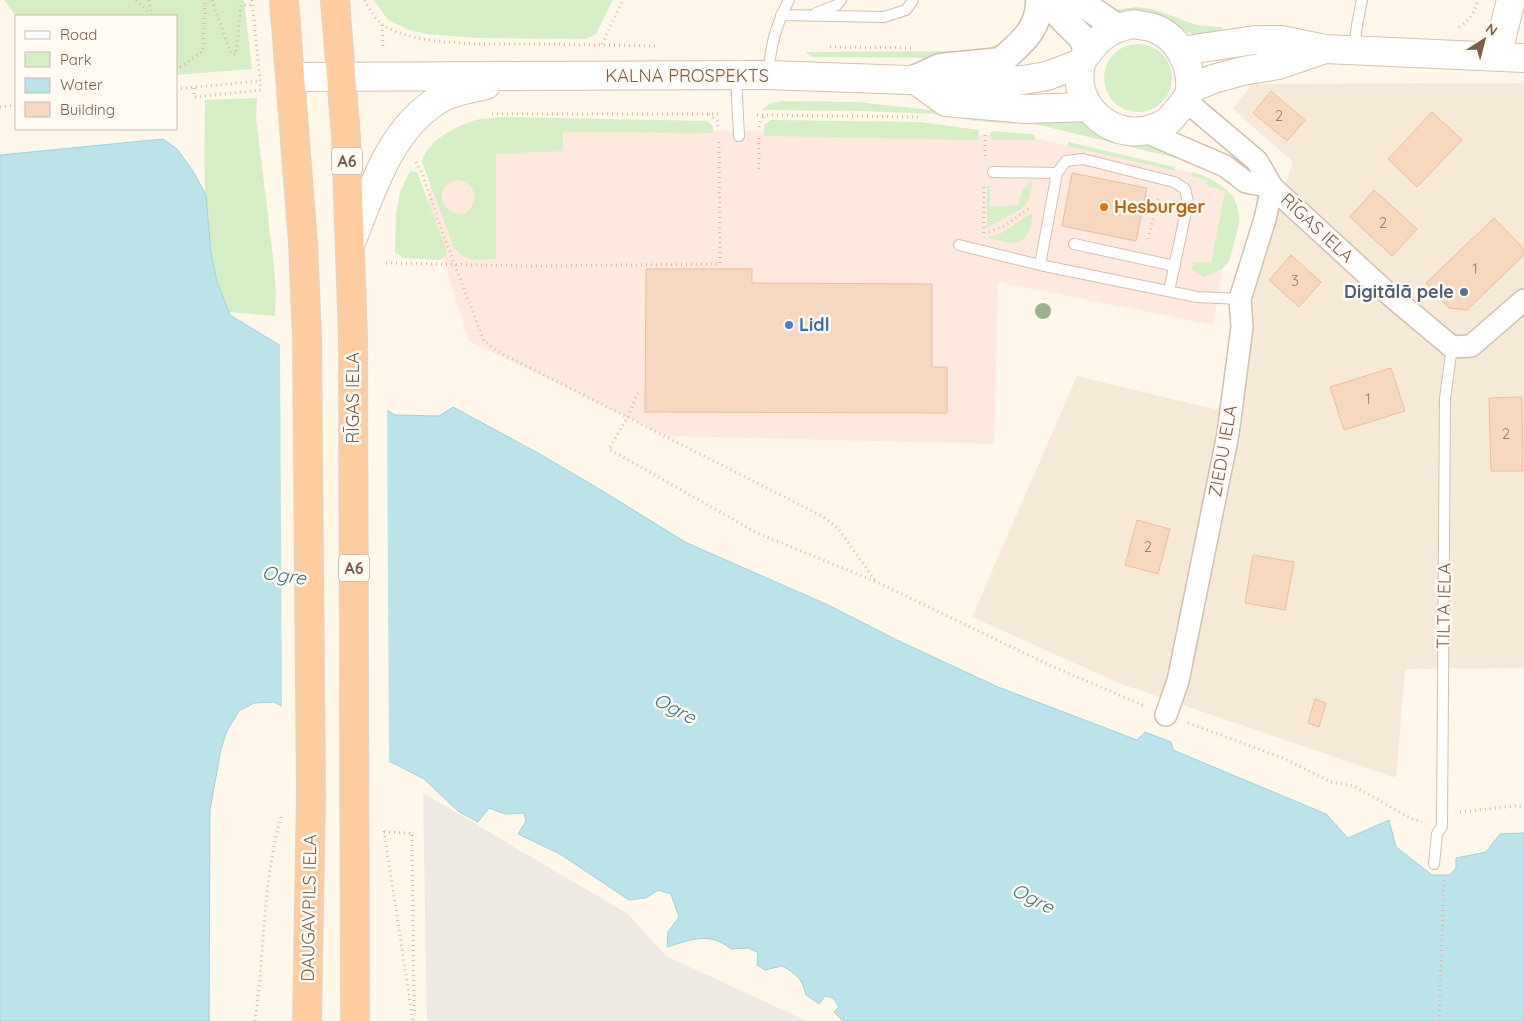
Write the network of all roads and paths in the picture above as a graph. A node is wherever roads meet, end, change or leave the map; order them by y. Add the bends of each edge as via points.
1 (136, 0) edge
2 (149, 0) edge
3 (205, 0) edge
4 (212, 0) edge
5 (252, 0) edge
6 (284, 0) edge
7 (335, 0) edge
8 (365, 0) edge
9 (623, 0) edge
10 (789, 0) edge
11 (841, 0) edge
12 (913, 0) edge
13 (1039, 0) edge
14 (1056, 0) edge
15 (1077, 0) edge
16 (1362, 0) edge
17 (1478, 0) edge
18 (1511, 0) edge
19 (253, 5) junction
20 (151, 15) edge
21 (152, 15) edge
22 (781, 15) junction
23 (810, 16) junction
24 (1117, 27) junction
25 (1457, 28) dead end
26 (601, 45) junction
27 (659, 46) dead end
28 (830, 47) dead end
29 (918, 48) dead end
30 (1325, 49) junction
31 (1181, 51) junction
32 (1354, 51) junction
33 (1497, 56) junction
34 (1085, 57) junction
35 (1524, 58) edge
36 (178, 69) edge
37 (768, 75) junction
38 (342, 76) junction
39 (736, 76) junction
40 (291, 77) junction
41 (515, 77) junction
42 (914, 79) junction
43 (194, 88) junction
44 (178, 89) edge
45 (261, 90) dead end
46 (1188, 95) junction
47 (15, 106) edge
48 (0, 107) edge
49 (1089, 107) junction
50 (485, 114) dead end
51 (709, 114) junction
52 (738, 114) junction
53 (765, 115) junction
54 (922, 117) dead end
55 (718, 128) dead end
56 (1146, 132) junction
57 (739, 136) dead end
58 (719, 137) dead end
59 (395, 142) junction
60 (759, 170) dead end
61 (993, 172) dead end
62 (1039, 173) junction
63 (1057, 173) junction
64 (1272, 187) junction
65 (984, 233) dead end
66 (958, 244) dead end
67 (1074, 244) dead end
68 (350, 246) junction
69 (386, 262) dead end
70 (455, 264) junction
71 (666, 264) junction
72 (1040, 265) junction
73 (1175, 266) junction
74 (666, 269) dead end
75 (1169, 291) junction
76 (1240, 300) junction
77 (1524, 300) edge
78 (1452, 347) junction
79 (638, 394) dead end
80 (627, 418) junction
81 (877, 582) junction
82 (1166, 715) junction
83 (1524, 807) edge
84 (282, 812) dead end
85 (1442, 814) junction
86 (384, 824) dead end
87 (384, 832) junction
88 (1434, 864) dead end
89 (1444, 871) dead end
90 (255, 1021) edge
91 (307, 1021) edge
92 (355, 1021) edge
93 (414, 1021) edge
94 (1439, 1021) edge

1 - 20 path
2 - 21 path
3 - 36 path via 203,51
4 - 19 path via 231,54 236,54 241,5
5 - 19 path
6 - 40 highway
7 - 38 highway, RĪGAS IELA / A6
8 - 26 path via 382,25 425,40
9 - 26 path
10 - 22 lane
11 - 23 lane via 837,5
12 - 23 lane via 906,10 884,17
13 - 42 street via 1039,16 1032,30 1001,61 940,67
14 - 34 street via 1060,16 1081,37
15 - 24 street
16 - 32 lane
17 - 25 path via 1467,22
18 - 33 main road
19 - 43 path via 260,80
22 - 23 lane
22 - 37 lane via 770,47
24 - 31 main road via 1134,24 1156,29 1175,42
24 - 34 main road via 1100,38
26 - 27 path
28 - 29 path
30 - 31 main road via 1264,40
30 - 32 main road
30 - 46 main road via 1278,65 1213,79
31 - 46 main road via 1189,72
32 - 33 main road
33 - 35 main road
34 - 42 main road, KALNA PROSPEKTS via 1047,76 1023,80 965,82
34 - 49 main road via 1081,81
37 - 39 main road, KALNA PROSPEKTS
37 - 42 main road, KALNA PROSPEKTS
38 - 40 main road, KALNA PROSPEKTS
38 - 41 main road, KALNA PROSPEKTS
38 - 68 highway, RĪGAS IELA / A6
39 - 41 main road, KALNA PROSPEKTS
39 - 52 lane
40 - 91 highway, DAUGAVPILS IELA via 307,337 311,795
41 - 59 main road via 439,99
42 - 49 main road via 946,102 1026,109
43 - 44 path
43 - 45 path via 194,97
46 - 56 main road via 1167,123
46 - 64 street, RĪGAS IELA via 1256,161
47 - 48 path
49 - 56 main road via 1101,120 1122,131
50 - 51 path
51 - 52 path
51 - 55 path
52 - 53 path
52 - 57 lane
53 - 54 path
53 - 60 path via 759,130
56 - 64 street via 1218,163 1246,182
58 - 71 path via 720,264
59 - 68 main road
59 - 70 path via 418,164
61 - 62 lane
62 - 63 lane
62 - 65 path via 1030,208 1006,225
63 - 72 lane
63 - 73 lane via 1066,160 1083,160 1174,182 1185,189 1188,202
64 - 76 street, ZIEDU IELA
64 - 78 street, RĪGAS IELA via 1384,290
66 - 72 lane
67 - 73 lane
68 - 92 highway, RĪGAS IELA / A6
69 - 70 path
70 - 71 path
70 - 80 path via 484,341 496,351
71 - 74 path
72 - 75 lane
73 - 75 lane
75 - 76 lane
76 - 82 street, ZIEDU IELA via 1242,327 1228,434 1178,681
77 - 78 street via 1471,346
78 - 85 lane, TILTA IELA via 1445,398
79 - 80 path
80 - 81 path via 822,516 838,528
80 - 81 path via 609,449 757,533
81 - 82 path via 1049,665
82 - 85 path via 1283,758 1331,782 1354,786 1410,818 1428,824
83 - 85 path
84 - 90 path via 274,842
85 - 88 lane, TILTA IELA
86 - 87 path
87 - 93 path
87 - 93 path via 412,833
89 - 94 path

